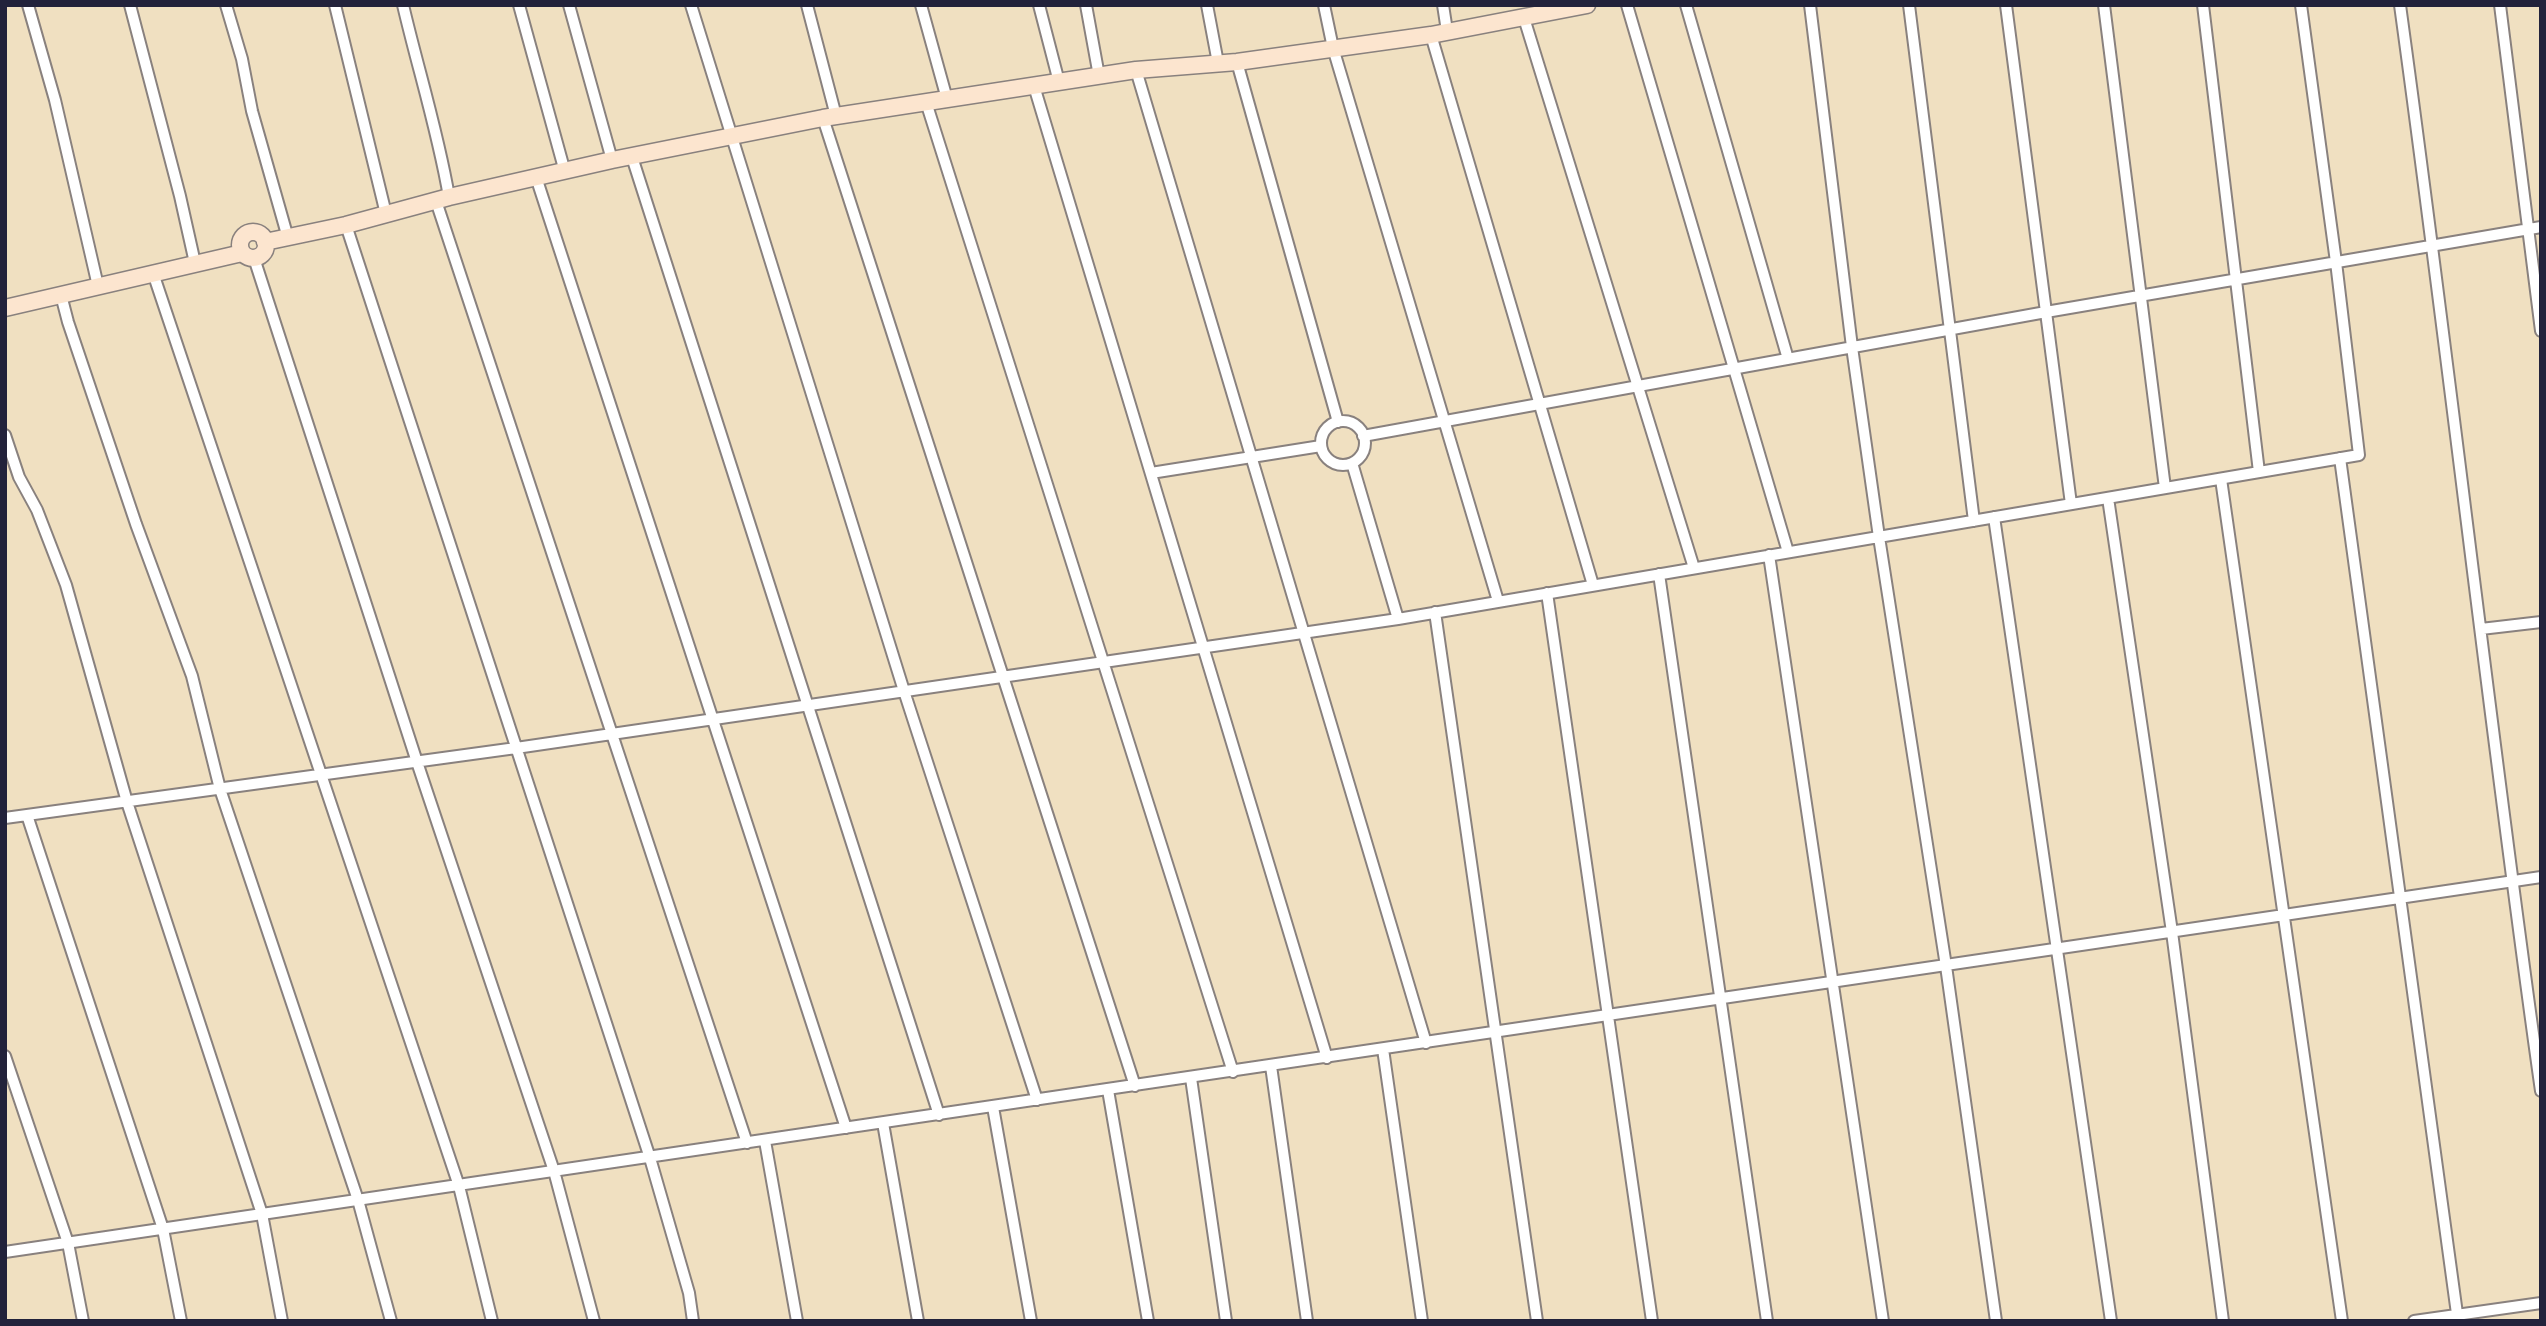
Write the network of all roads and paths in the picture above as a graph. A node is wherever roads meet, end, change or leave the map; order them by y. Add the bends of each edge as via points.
1 (28, 5) edge
2 (130, 5) edge
3 (226, 5) edge
4 (335, 5) edge
5 (403, 5) edge
6 (519, 5) edge
7 (569, 5) edge
8 (691, 5) edge
9 (807, 5) edge
10 (921, 5) edge
11 (1039, 5) edge
12 (1086, 5) edge
13 (1207, 5) edge
14 (1324, 5) edge
15 (1443, 5) edge
16 (1587, 5) edge
17 (1627, 5) edge
18 (1686, 5) edge
19 (1810, 5) edge
20 (1909, 5) edge
21 (2006, 5) edge
22 (2104, 5) edge
23 (2203, 5) edge
24 (2301, 5) edge
25 (2400, 5) edge
26 (2501, 5) edge
27 (1563, 8) edge
28 (1524, 18) junction
29 (1439, 33) junction
30 (1333, 47) junction
31 (1237, 62) junction
32 (1218, 63) junction
33 (1136, 70) junction
34 (1099, 76) junction
35 (1059, 82) junction
36 (1034, 86) junction
37 (947, 99) junction
38 (926, 103) junction
39 (829, 117) junction
40 (731, 136) junction
41 (632, 157) junction
42 (612, 160) junction
43 (565, 172) junction
44 (536, 177) junction
45 (442, 199) junction
46 (386, 214) junction
47 (346, 225) junction
48 (2541, 227) edge
49 (2528, 229) junction
50 (288, 238) junction
51 (2433, 246) junction
52 (248, 256) junction
53 (2336, 262) junction
54 (195, 263) junction
55 (153, 273) junction
56 (2236, 279) junction
57 (99, 286) junction
58 (61, 295) junction
59 (2140, 296) junction
60 (5, 308) edge
61 (2046, 312) junction
62 (1949, 329) junction
63 (2541, 331) edge
64 (1852, 347) junction
65 (1788, 359) junction
66 (1734, 369) junction
67 (1638, 386) junction
68 (1539, 404) junction
69 (1443, 421) junction
70 (1338, 422) junction
71 (5, 435) edge
72 (1363, 436) junction
73 (1321, 446) junction
74 (1251, 457) junction
75 (2340, 458) junction
76 (1352, 463) junction
77 (2259, 472) junction
78 (1151, 473) junction
79 (2221, 479) junction
80 (2165, 488) junction
81 (2108, 498) junction
82 (2071, 504) junction
83 (1994, 517) junction
84 (1974, 521) junction
85 (1879, 537) junction
86 (1788, 552) junction
87 (1769, 555) junction
88 (1694, 568) junction
89 (1658, 574) junction
90 (1593, 585) junction
91 (1547, 593) junction
92 (1498, 601) junction
93 (1435, 612) junction
94 (1398, 618) junction
95 (2541, 622) edge
96 (2481, 629) junction
97 (1304, 632) junction
98 (1203, 647) junction
99 (1103, 662) junction
100 (1003, 677) junction
101 (904, 691) junction
102 (807, 705) junction
103 (713, 719) junction
104 (612, 734) junction
105 (516, 748) junction
106 (417, 762) junction
107 (321, 775) junction
108 (220, 789) junction
109 (127, 802) junction
110 (27, 815) junction
111 (5, 818) edge
112 (2541, 877) edge
113 (2511, 881) junction
114 (2399, 898) junction
115 (2284, 915) junction
116 (2172, 932) junction
117 (2057, 950) junction
118 (1946, 966) junction
119 (1833, 983) junction
120 (1721, 1000) junction
121 (1608, 1016) junction
122 (1495, 1033) junction
123 (1426, 1043) junction
124 (1383, 1049) junction
125 (5, 1056) edge
126 (1327, 1058) junction
127 (1271, 1066) junction
128 (1233, 1072) junction
129 (1191, 1078) junction
130 (1135, 1086) junction
131 (1108, 1090) junction
132 (2541, 1091) edge
133 (1037, 1100) junction
134 (993, 1107) junction
135 (939, 1115) junction
136 (883, 1123) junction
137 (846, 1128) junction
138 (765, 1140) junction
139 (747, 1143) junction
140 (650, 1157) junction
141 (554, 1171) junction
142 (459, 1186) junction
143 (358, 1200) junction
144 (262, 1214) junction
145 (163, 1229) junction
146 (68, 1243) junction
147 (5, 1252) edge
148 (2541, 1303) edge
149 (2458, 1319) edge
150 (83, 1321) edge
151 (181, 1321) edge
152 (282, 1321) edge
153 (391, 1321) edge
154 (492, 1321) edge
155 (594, 1321) edge
156 (693, 1321) edge
157 (797, 1321) edge
158 (918, 1321) edge
159 (1031, 1321) edge
160 (1148, 1321) edge
161 (1226, 1321) edge
162 (1307, 1321) edge
163 (1422, 1321) edge
164 (1537, 1321) edge
165 (1652, 1321) edge
166 (1768, 1321) edge
167 (1883, 1321) edge
168 (1996, 1321) edge
169 (2111, 1321) edge
170 (2223, 1321) edge
171 (2343, 1321) edge
172 (2414, 1321) edge

1 - 57 street
2 - 54 street
3 - 50 street
4 - 46 street
5 - 45 street via 440,146
6 - 43 street
7 - 42 street
8 - 40 street
9 - 39 street
10 - 37 street
11 - 35 street
12 - 34 street
13 - 32 street
14 - 30 street
15 - 29 street
16 - 27 main road
17 - 66 street
18 - 65 street
19 - 64 street
20 - 62 street
21 - 61 street
22 - 59 street
23 - 56 street
24 - 53 street
25 - 51 street
26 - 49 street
27 - 28 main road
28 - 29 main road
28 - 67 street
29 - 30 main road
29 - 68 street
30 - 31 main road
30 - 69 street
31 - 32 main road
31 - 70 street
32 - 33 main road
33 - 34 main road
33 - 74 street
34 - 35 main road
35 - 36 main road
36 - 37 main road
36 - 78 street
37 - 38 main road
38 - 39 main road
38 - 99 street
39 - 40 main road
39 - 100 street
40 - 41 main road
40 - 101 street
41 - 42 main road
41 - 102 street
42 - 43 main road
43 - 44 main road
44 - 45 main road
44 - 103 street
45 - 46 main road
45 - 104 street
46 - 47 main road
47 - 50 main road
47 - 105 street
48 - 49 street
49 - 51 street
49 - 63 street
50 - 52 main road via 265,242 262,254
51 - 53 street
51 - 96 street
52 - 54 main road
52 - 106 street
53 - 56 street
53 - 75 street via 2359,455
54 - 55 main road
55 - 57 main road
55 - 107 street
56 - 59 street
56 - 77 street
57 - 58 main road
58 - 60 main road
58 - 108 street via 192,676
59 - 61 street
59 - 80 street
61 - 62 street
61 - 82 street
62 - 64 street
62 - 84 street
64 - 65 street
64 - 85 street
65 - 66 street
66 - 67 street
66 - 86 street
67 - 68 street
67 - 88 street
68 - 69 street
68 - 90 street
69 - 72 street
69 - 92 street
70 - 72 street via 1353,424
70 - 73 street via 1325,430
71 - 109 street via 66,585
72 - 76 street via 1363,452
73 - 74 street
73 - 76 street via 1336,464
74 - 78 street
74 - 97 street
75 - 77 street
75 - 114 street
76 - 94 street
77 - 79 street
78 - 98 street
79 - 80 street
79 - 115 street
80 - 81 street
81 - 82 street
81 - 116 street
82 - 83 street
83 - 84 street
83 - 117 street
84 - 85 street
85 - 86 street
85 - 118 street
86 - 87 street
87 - 88 street
87 - 119 street
88 - 89 street
89 - 90 street
89 - 120 street
90 - 91 street
91 - 92 street
91 - 121 street
92 - 93 street
93 - 94 street
93 - 122 street
94 - 97 street
95 - 96 street
96 - 113 street
97 - 98 street
97 - 123 street
98 - 99 street
98 - 126 street
99 - 100 street
99 - 128 street
100 - 101 street
100 - 130 street
101 - 102 street
101 - 133 street
102 - 103 street
102 - 135 street
103 - 104 street
103 - 137 street
104 - 105 street
104 - 139 street
105 - 106 street
105 - 140 street
106 - 107 street
106 - 141 street
107 - 108 street
107 - 142 street
108 - 109 street
108 - 143 street
109 - 110 street
109 - 144 street
110 - 111 street
110 - 145 street
112 - 113 street
113 - 114 street
113 - 132 street
114 - 115 street
114 - 149 street
115 - 116 street
115 - 171 street
116 - 117 street
116 - 170 street
117 - 118 street
117 - 169 street
118 - 119 street
118 - 168 street
119 - 120 street
119 - 167 street
120 - 121 street
120 - 166 street
121 - 122 street
121 - 165 street
122 - 123 street
122 - 164 street
123 - 124 street
124 - 126 street
124 - 163 street
125 - 146 street
126 - 127 street
127 - 128 street
127 - 162 street
128 - 129 street
129 - 130 street
129 - 161 street
130 - 131 street
131 - 133 street
131 - 160 street
133 - 134 street
134 - 135 street
134 - 159 street
135 - 136 street
136 - 137 street
136 - 158 street
137 - 138 street
138 - 139 street
138 - 157 street
139 - 140 street
140 - 141 street
140 - 156 street
141 - 142 street
141 - 155 street
142 - 143 street
142 - 154 street
143 - 144 street
143 - 153 street
144 - 145 street
144 - 152 street
145 - 146 street
145 - 151 street
146 - 147 street
146 - 150 street
148 - 149 street
149 - 172 street

